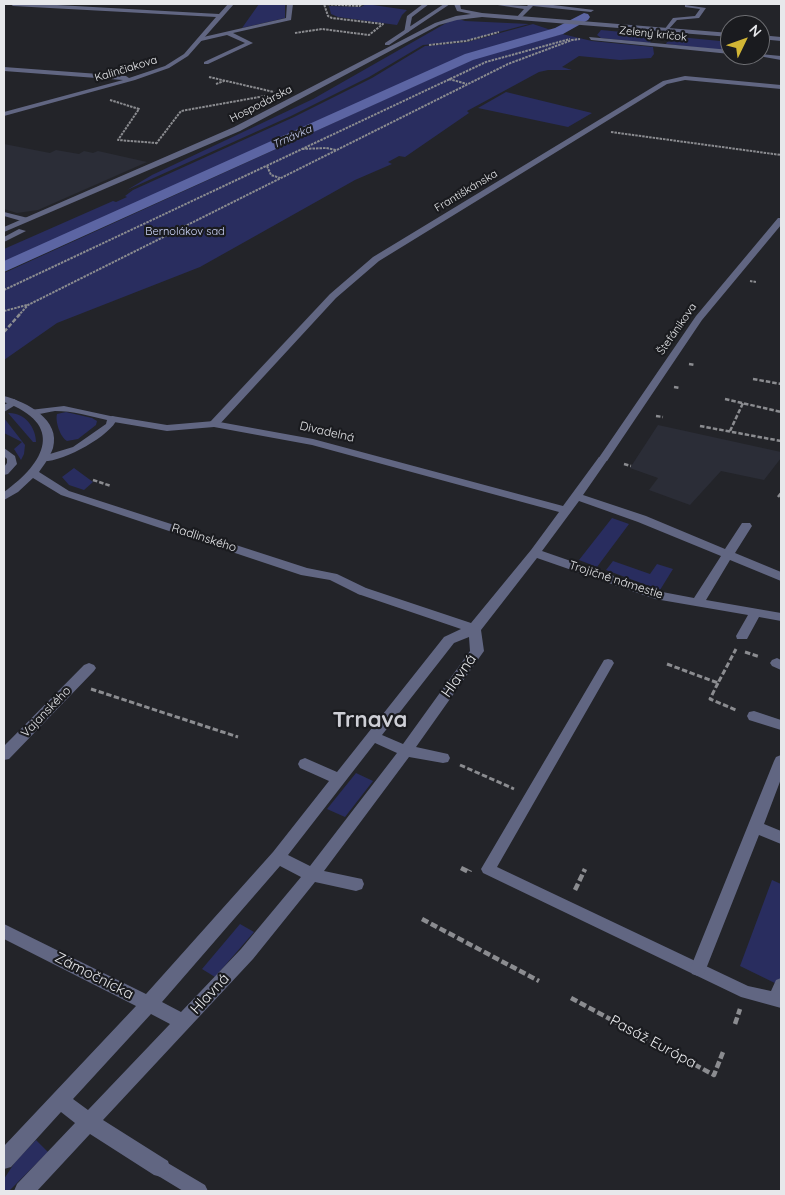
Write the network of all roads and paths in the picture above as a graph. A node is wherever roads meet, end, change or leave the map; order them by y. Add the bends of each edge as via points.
1 (15, 4) edge
2 (231, 4) edge
3 (290, 4) edge
4 (324, 4) edge
5 (363, 4) edge
6 (426, 4) edge
7 (447, 4) edge
8 (455, 4) edge
9 (494, 4) edge
10 (516, 5) edge
11 (573, 6) edge
12 (687, 6) dead end
13 (4, 8) edge
14 (320, 8) dead end
15 (326, 8) junction
16 (527, 8) junction
17 (591, 10) dead end
18 (321, 13) dead end
19 (327, 13) junction
20 (482, 15) junction
21 (221, 16) junction
22 (519, 18) junction
23 (437, 24) junction
24 (601, 24) junction
25 (666, 29) junction
26 (505, 30) dead end
27 (238, 31) joint
28 (406, 32) junction
29 (228, 33) junction
30 (289, 34) dead end
31 (720, 34) edge
32 (201, 39) junction
33 (424, 45) dead end
34 (720, 51) edge
35 (364, 62) junction
36 (206, 63) dead end
37 (4, 69) edge
38 (206, 76) dead end
39 (133, 79) junction
40 (448, 79) junction
41 (224, 80) junction
42 (216, 84) dead end
43 (468, 84) junction
44 (781, 87) edge
45 (104, 98) dead end
46 (4, 114) edge
47 (610, 132) dead end
48 (156, 143) junction
49 (301, 149) junction
50 (336, 150) junction
51 (154, 151) dead end
52 (781, 155) edge
53 (166, 161) junction
54 (267, 166) junction
55 (281, 178) junction
56 (4, 214) edge
57 (25, 220) junction
58 (781, 220) edge
59 (4, 230) edge
60 (4, 240) edge
61 (4, 290) edge
62 (28, 305) junction
63 (4, 312) edge
64 (4, 332) edge
65 (689, 364) dead end
66 (695, 365) dead end
67 (753, 379) dead end
68 (781, 384) edge
69 (674, 387) dead end
70 (680, 388) dead end
71 (725, 399) dead end
72 (9, 400) edge
73 (743, 403) junction
74 (4, 409) edge
75 (33, 412) junction
76 (781, 412) edge
77 (656, 416) dead end
78 (663, 417) dead end
79 (112, 419) junction
80 (214, 424) junction
81 (700, 426) dead end
82 (730, 430) junction
83 (781, 441) edge
84 (4, 451) edge
85 (43, 459) junction
86 (624, 464) dead end
87 (631, 466) dead end
88 (4, 472) edge
89 (34, 474) junction
90 (93, 480) dead end
91 (109, 488) dead end
92 (781, 493) edge
93 (5, 495) edge
94 (576, 496) junction
95 (778, 497) dead end
96 (566, 510) junction
97 (746, 526) dead end
98 (535, 553) junction
99 (726, 556) junction
100 (781, 577) edge
101 (698, 602) junction
102 (756, 612) junction
103 (781, 617) edge
104 (474, 629) junction
105 (740, 640) joint
106 (736, 649) junction
107 (774, 662) edge
108 (608, 663) dead end
109 (667, 664) dead end
110 (88, 668) dead end
111 (718, 683) junction
112 (74, 684) junction
113 (740, 711) dead end
114 (754, 716) dead end
115 (781, 725) edge
116 (372, 736) junction
117 (238, 737) dead end
118 (406, 751) junction
119 (4, 755) edge
120 (444, 758) joint
121 (781, 761) edge
122 (305, 764) dead end
123 (339, 779) junction
124 (518, 791) dead end
125 (776, 794) edge
126 (756, 827) junction
127 (781, 838) edge
128 (278, 857) junction
129 (585, 869) dead end
130 (312, 875) junction
131 (578, 882) dead end
132 (356, 884) dead end
133 (422, 919) dead end
134 (4, 931) edge
135 (698, 969) junction
136 (539, 981) dead end
137 (781, 985) edge
138 (570, 998) dead end
139 (779, 1001) edge
140 (150, 1004) junction
141 (184, 1022) junction
142 (724, 1052) dead end
143 (61, 1101) junction
144 (90, 1123) junction
145 (4, 1160) edge
146 (161, 1168) joint
147 (24, 1191) edge
148 (200, 1191) edge

1 - 13 street
1 - 21 street
2 - 21 street, Kalinčiakova
3 - 27 lane via 289,19
4 - 5 path
4 - 15 path
6 - 28 lane via 410,16
7 - 28 street, Hospodárska
8 - 20 street, Zelený kríčok via 459,10
8 - 23 street, Hospodárska
9 - 10 lane
10 - 16 lane
11 - 16 lane via 532,4
11 - 17 lane
12 - 25 lane via 703,8 697,18 675,19
14 - 15 path
15 - 19 path
16 - 22 lane
18 - 19 path
19 - 30 path via 332,18 383,24 369,35 322,29
20 - 22 street, Zelený kríčok
20 - 23 street, Hospodárska
21 - 32 street, Kalinčiakova
22 - 24 street, Zelený kríčok
23 - 35 street, Hospodárska
24 - 25 street, Zelený kríčok
24 - 34 street, Zelený kríčok via 591,38
25 - 31 street, Zelený kríčok
26 - 33 path via 466,41
27 - 29 lane
28 - 35 street, Hospodárska
29 - 32 lane
29 - 36 lane via 250,42
32 - 39 street, Kalinčiakova via 177,62
35 - 53 street, Hospodárska via 282,107
37 - 39 street
38 - 41 path
39 - 46 street, Kalinčiakova
40 - 43 path
40 - 43 path via 502,56 582,38 508,64
40 - 49 path
41 - 42 path
41 - 48 path via 281,93 180,112
43 - 50 path
44 - 80 street, Františkánska via 685,78 665,82 376,259 333,296
45 - 48 path via 140,109 118,140
47 - 52 path
48 - 51 path
49 - 50 path
49 - 54 path
50 - 55 path
53 - 57 street, Hospodárska
53 - 60 street, Hospodárska via 113,190
54 - 55 path via 271,175
54 - 61 path
55 - 62 path
56 - 57 lane
57 - 59 street, Hospodárska
58 - 94 street, Štefánikova via 699,318
62 - 63 path
62 - 64 path
65 - 66 path
67 - 68 path
69 - 70 path
71 - 73 path
72 - 74 lane
72 - 75 street
73 - 76 path
73 - 82 path
75 - 79 lane via 66,407
75 - 85 street via 45,426 49,437
77 - 78 path
79 - 80 street, Divadelná via 175,428
79 - 85 lane via 110,426 76,449
80 - 96 street, Divadelná via 313,442
81 - 82 path
82 - 83 path
84 - 88 lane via 12,458 12,464
85 - 89 street
86 - 87 path
89 - 93 street
89 - 104 street, Radlinského via 65,493 305,572 333,577 362,591
90 - 91 path via 111,486
92 - 95 path
94 - 96 street
94 - 99 street via 642,519
96 - 98 street
97 - 99 street
98 - 101 street, Trojičné námestie via 655,595
98 - 104 street
99 - 100 street
99 - 101 street
101 - 102 street, Trojičné námestie
102 - 103 street, Trojičné námestie
102 - 105 street
104 - 116 street, Hlavná via 449,640
104 - 118 street, Hlavná via 477,651
105 - 106 path
106 - 107 path
106 - 111 path
108 - 135 lane via 488,869
109 - 111 path
110 - 112 street, Vajanského
111 - 113 path via 710,699
112 - 117 path
112 - 119 street, Vajanského
114 - 115 street
116 - 118 street
116 - 123 street, Hlavná
118 - 120 street
118 - 130 street, Hlavná
120 - 124 path
121 - 125 street
122 - 123 street
123 - 128 street, Hlavná
125 - 126 street
126 - 127 street
126 - 135 street
128 - 130 street
128 - 140 street, Hlavná
129 - 131 path
130 - 132 street
130 - 141 street, Hlavná via 247,954
133 - 136 path
134 - 140 street, Zámočnícka
135 - 139 lane via 746,992
137 - 139 lane
138 - 142 path, Pasáž Európa via 714,1075
140 - 141 street, Zámočnícka
140 - 143 street, Hlavná
141 - 144 street, Hlavná
143 - 144 street
143 - 145 street, Hlavná
144 - 146 street
144 - 147 street, Hlavná
146 - 148 lane

